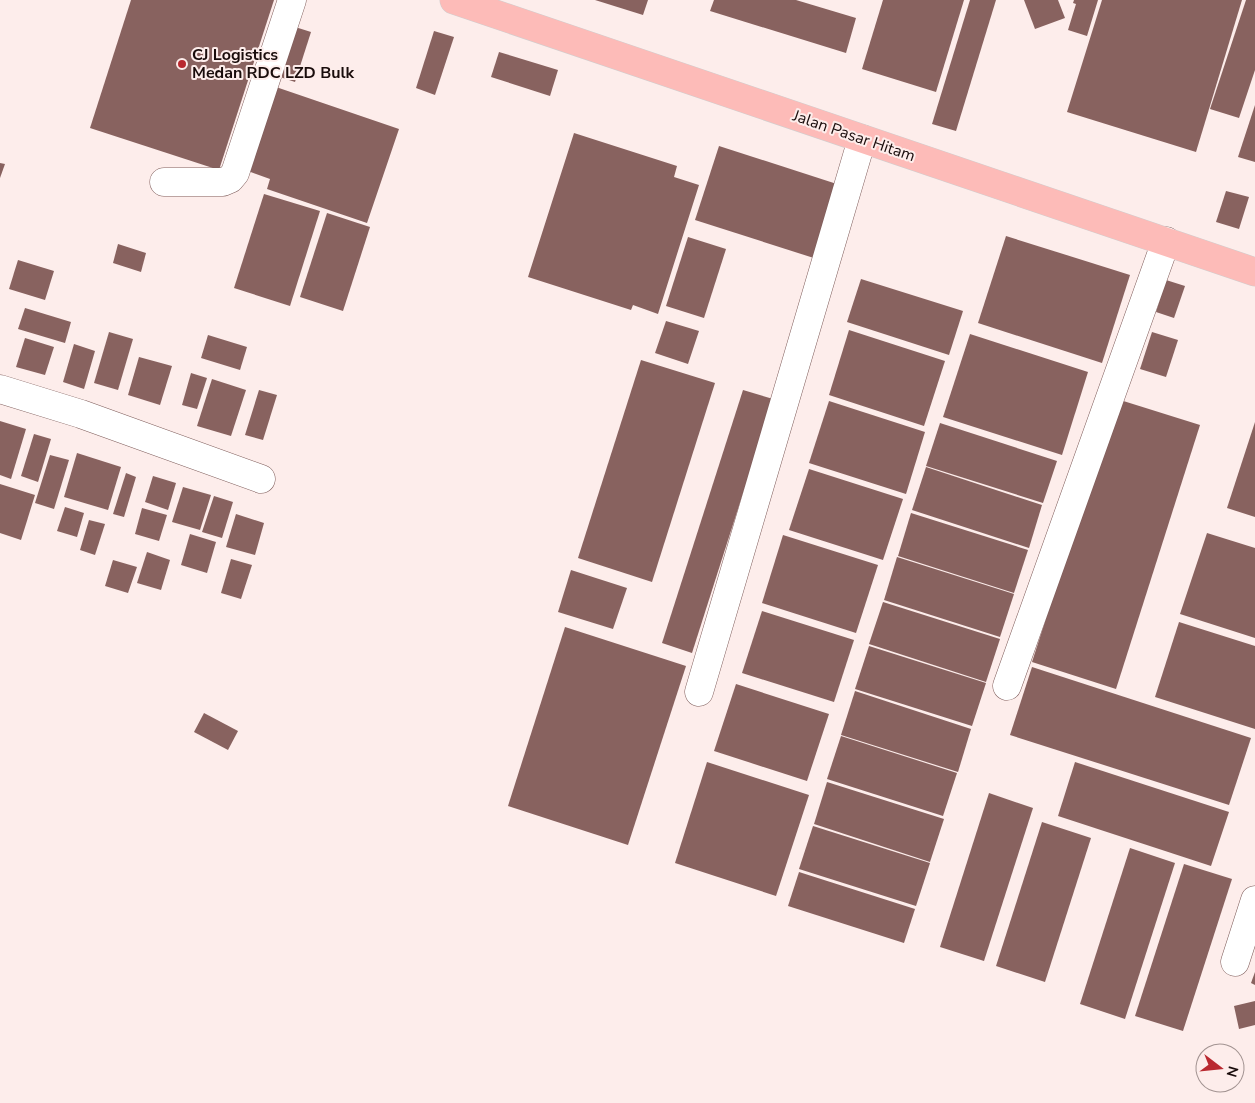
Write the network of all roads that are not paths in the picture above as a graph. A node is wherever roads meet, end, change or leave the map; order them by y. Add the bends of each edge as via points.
1 (292, 0) edge
2 (454, 0) edge
3 (862, 139) junction
4 (164, 182) dead end
5 (1166, 241) junction
6 (1255, 272) edge
7 (0, 389) edge
8 (261, 479) dead end
9 (1007, 686) dead end
10 (699, 692) dead end
11 (1255, 900) edge
12 (1234, 962) dead end

1 - 4 street via 235,173 223,182
2 - 3 main road, Jalan Pasar Hitam
3 - 5 main road, Jalan Pasar Hitam
3 - 10 street
5 - 6 main road, Jalan Pasar Hitam
5 - 9 street
7 - 8 street via 81,414
11 - 12 street

